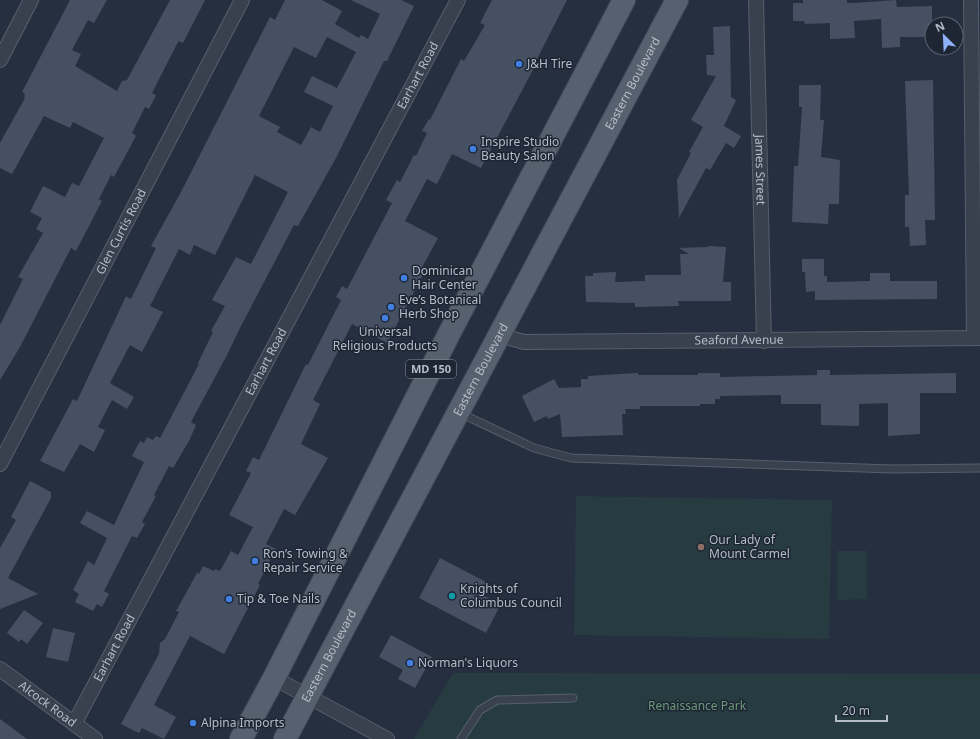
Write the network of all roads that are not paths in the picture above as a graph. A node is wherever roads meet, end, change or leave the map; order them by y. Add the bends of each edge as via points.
1 (31, 0) edge
2 (242, 0) edge
3 (458, 0) edge
4 (624, 0) edge
5 (677, 0) edge
6 (756, 0) edge
7 (971, 0) edge
8 (0, 60) edge
9 (499, 335) junction
10 (977, 338) edge
11 (764, 341) junction
12 (458, 412) junction
13 (0, 464) edge
14 (980, 468) edge
15 (0, 669) edge
16 (274, 678) junction
17 (307, 697) junction
18 (573, 698) dead end
19 (74, 724) junction
20 (95, 739) edge
21 (241, 739) edge
22 (285, 739) edge
23 (386, 739) edge
24 (461, 739) edge

1 - 8 street
2 - 13 street, Glen Curtis Road
3 - 19 street, Earhart Road
4 - 16 main road, MD 150 via 450,332
5 - 9 main road, Eastern Boulevard / MD 150
6 - 11 street, James Street
7 - 10 street
9 - 11 street, Seaford Avenue via 524,342
9 - 12 main road, Eastern Boulevard / MD 150
10 - 11 street, Seaford Avenue
12 - 14 lane via 534,448 571,458 892,469
12 - 17 main road, Eastern Boulevard / MD 150
15 - 19 street, Alcock Road
16 - 17 street
16 - 21 main road, MD 150
17 - 22 main road, Eastern Boulevard / MD 150
17 - 23 street
18 - 24 lane via 497,700 480,710
19 - 20 street, Alcock Road

